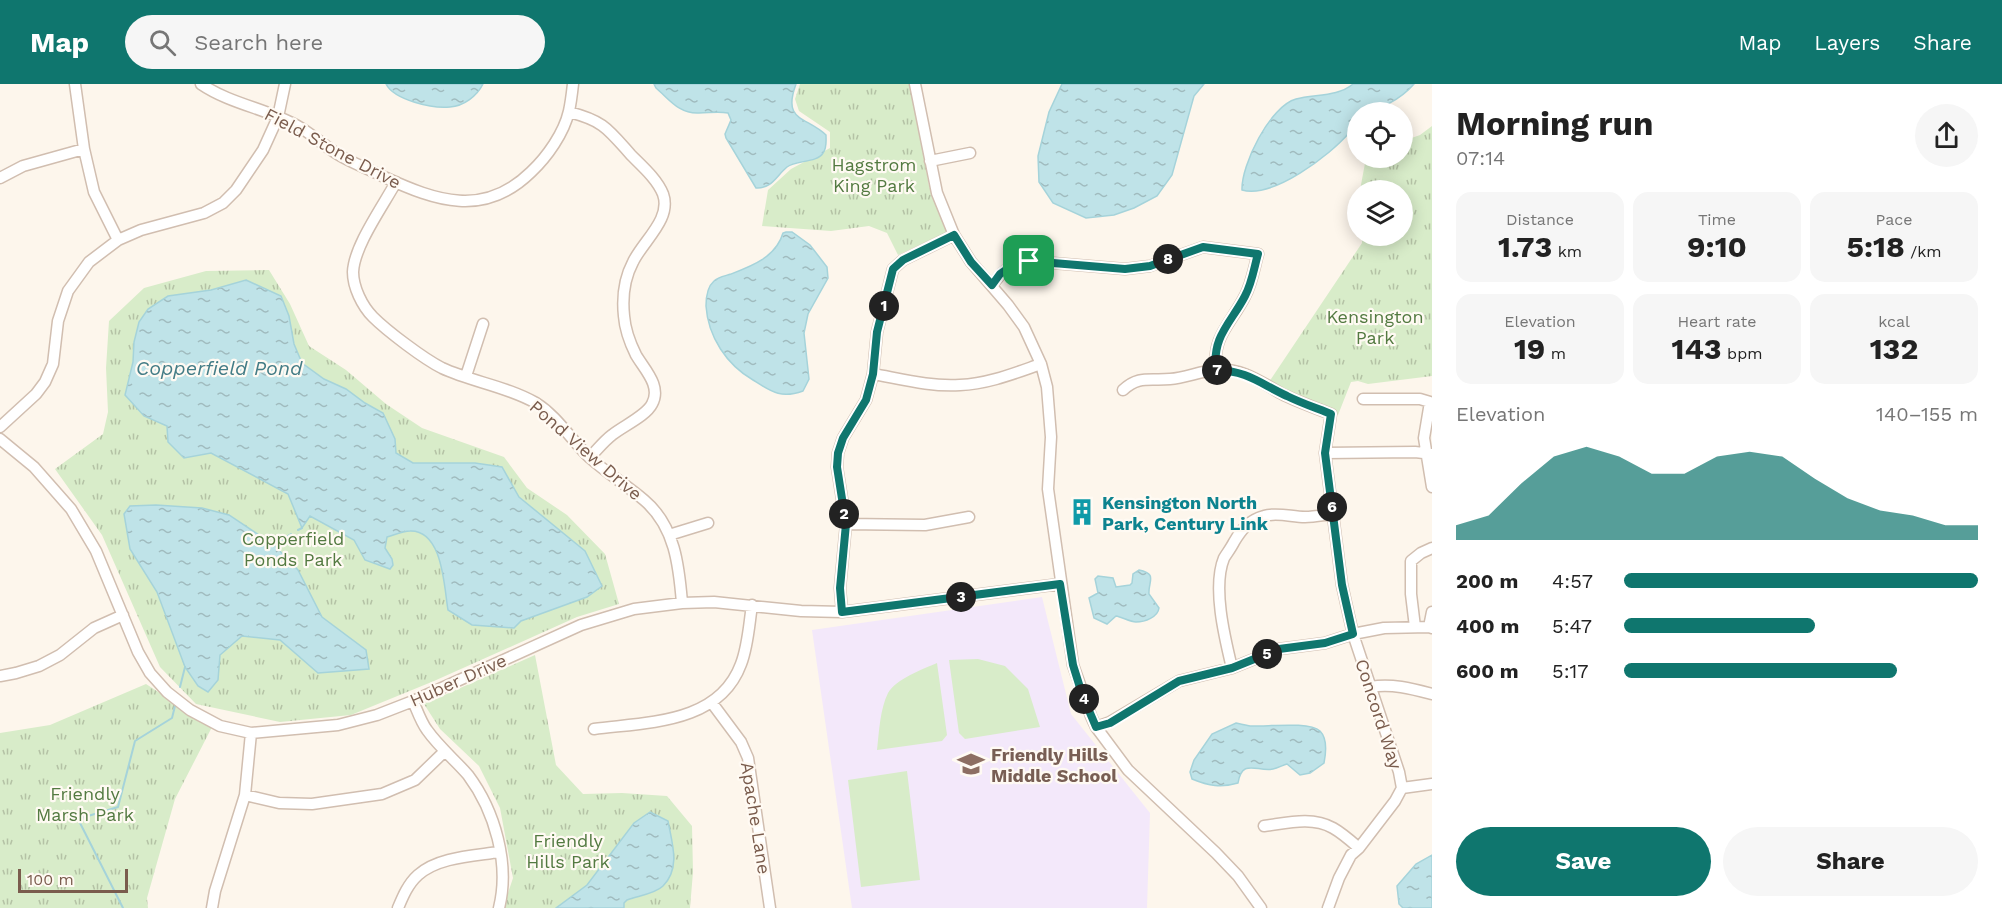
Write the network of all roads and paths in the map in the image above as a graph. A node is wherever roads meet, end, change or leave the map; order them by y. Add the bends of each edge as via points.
1 (75, 84) edge
2 (201, 84) edge
3 (285, 84) edge
4 (573, 84) edge
5 (915, 84) edge
6 (569, 112) junction
7 (278, 117) junction
8 (84, 150) junction
9 (970, 153) dead end
10 (930, 161) junction
11 (0, 178) edge
12 (396, 182) junction
13 (954, 235) junction
14 (118, 240) junction
15 (992, 285) junction
16 (483, 324) dead end
17 (1041, 364) junction
18 (1216, 370) junction
19 (873, 374) junction
20 (466, 376) junction
21 (1123, 390) dead end
22 (1363, 399) dead end
23 (0, 427) edge
24 (0, 439) edge
25 (1325, 453) junction
26 (1429, 454) edge
27 (590, 457) junction
28 (1432, 487) edge
29 (1333, 514) junction
30 (969, 517) dead end
31 (708, 523) dead end
32 (846, 524) junction
33 (669, 534) junction
34 (1432, 548) edge
35 (1060, 584) junction
36 (682, 603) junction
37 (752, 605) junction
38 (842, 612) junction
39 (1432, 612) edge
40 (123, 615) junction
41 (1415, 627) junction
42 (1430, 627) edge
43 (1353, 634) junction
44 (1232, 668) junction
45 (0, 676) edge
46 (1371, 687) junction
47 (1432, 694) edge
48 (413, 701) junction
49 (712, 703) junction
50 (1096, 727) junction
51 (594, 729) dead end
52 (250, 733) junction
53 (444, 752) junction
54 (1432, 784) edge
55 (1402, 788) junction
56 (245, 795) junction
57 (1264, 826) dead end
58 (1359, 848) junction
59 (500, 852) junction
60 (212, 908) edge
61 (398, 908) edge
62 (499, 908) edge
63 (770, 908) edge
64 (1261, 908) edge
65 (1328, 908) edge

1 - 8 street
2 - 7 street, Field Stone Drive
3 - 7 street
4 - 6 street, Field Stone Drive
5 - 10 street
6 - 12 street, Field Stone Drive via 537,166 498,195 472,202 446,201
6 - 27 street via 607,127 657,183 665,206 663,216 632,262 623,300 628,337 652,381 655,396 644,413 612,435
7 - 12 street, Field Stone Drive via 340,156
7 - 14 street via 263,150 223,203 204,213
8 - 11 street via 23,166
8 - 14 street via 94,192
9 - 10 street
10 - 13 street via 937,193
12 - 20 street, Pond View Drive via 356,253 353,273 357,293 372,316 421,354 442,368
13 - 15 street
13 - 19 street via 893,269 877,332
14 - 23 street via 89,262 68,291 58,321 53,364 45,382
15 - 17 street via 1024,327
15 - 18 street via 1013,265 1029,261 1125,269 1150,266 1203,247 1258,254 1246,294 1217,343
16 - 20 street
17 - 19 street via 989,381 960,385
17 - 35 street via 1050,411 1047,489
18 - 21 street via 1172,379 1138,380
18 - 25 street, Concord Way via 1247,374 1286,396 1331,414
19 - 32 street via 866,400 838,453
20 - 27 street, Pond View Drive via 515,392 537,404
22 - 26 street via 1430,402 1424,438
24 - 40 street, Huber Drive via 34,467 71,509 96,551
25 - 26 street
25 - 29 street, Concord Way
26 - 28 street
27 - 33 street, Pond View Drive via 646,501
29 - 43 street, Concord Way
29 - 44 street via 1274,514 1254,520 1241,530 1224,560 1220,597
30 - 32 street via 925,525
31 - 33 street
32 - 38 street via 840,588
33 - 36 street, Pond View Drive via 678,562
34 - 41 street via 1411,561
35 - 38 street, Huber Drive
35 - 50 street via 1073,665
36 - 37 street, Huber Drive
36 - 48 street, Huber Drive via 634,609 581,625
37 - 38 street, Huber Drive
37 - 49 street via 741,666
39 - 42 street
40 - 45 street via 94,628 39,666
40 - 52 street, Huber Drive via 144,662 167,692 220,726
41 - 42 street
41 - 43 street
43 - 44 street via 1325,643 1279,649
43 - 46 street, Concord Way
44 - 50 street via 1179,681 1110,723
46 - 47 street
46 - 55 street, Concord Way
48 - 52 street, Huber Drive via 338,725
48 - 53 street via 425,729
49 - 51 street via 680,717
49 - 63 street, Apache Lane via 748,758
50 - 64 street via 1128,770 1216,853
52 - 56 street
53 - 56 street via 415,780 382,794 312,804 279,803
53 - 59 street via 486,804
54 - 55 street
55 - 58 street, Concord Way
56 - 60 street
57 - 58 street via 1314,821 1333,828
58 - 65 street, Concord Way via 1351,855
59 - 61 street via 440,862 418,875
59 - 62 street

